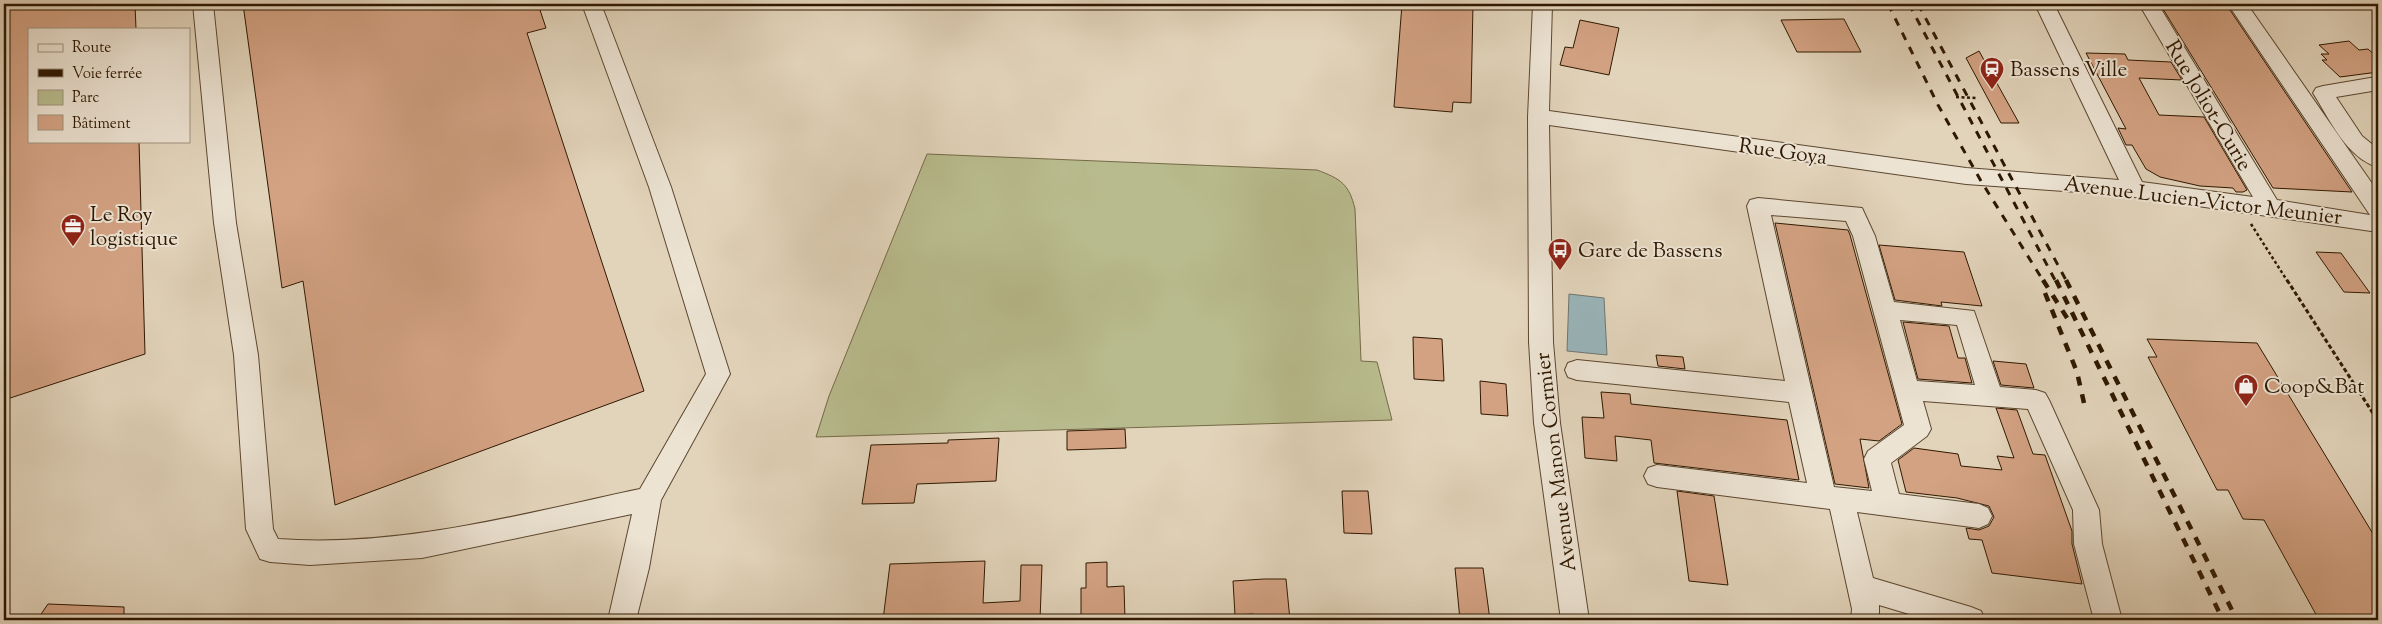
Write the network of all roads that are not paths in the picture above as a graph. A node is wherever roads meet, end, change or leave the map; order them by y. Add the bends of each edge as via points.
1 (203, 4) edge
2 (592, 4) edge
3 (1542, 4) edge
4 (2045, 4) edge
5 (2148, 4) edge
6 (2238, 4) edge
7 (2376, 84) dead end
8 (1538, 117) junction
9 (2378, 160) edge
10 (2028, 178) joint
11 (2134, 189) junction
12 (2270, 207) junction
13 (2378, 210) edge
14 (2378, 224) edge
15 (1885, 310) junction
16 (1577, 370) dead end
17 (1907, 390) junction
18 (1800, 394) junction
19 (1990, 397) junction
20 (1657, 476) dead end
21 (1832, 498) junction
22 (648, 500) junction
23 (1888, 504) junction
24 (1979, 516) dead end
25 (1861, 587) junction
26 (622, 620) edge
27 (1575, 620) edge
28 (1865, 620) edge
29 (1971, 620) edge
30 (2108, 620) edge

1 - 22 street via 225,224 246,355 260,529 270,550 310,552 422,546
2 - 22 street via 660,187 718,374
3 - 8 street, Avenue Manon Cormier
4 - 11 street
5 - 12 street, Rue Joliot-Curie
6 - 13 street
7 - 9 street via 2323,93 2355,140
8 - 10 street, Rue Goya via 1966,176
8 - 27 street, Avenue Manon Cormier via 1541,342 1546,423
10 - 11 street, Avenue Lucien-Victor Meunier
11 - 12 street, Avenue Lucien-Victor Meunier
12 - 14 street, Avenue Lucien-Victor Meunier
15 - 17 street
15 - 18 street via 1864,236 1854,214 1758,206
15 - 19 street via 1966,317
16 - 18 street
17 - 19 street
17 - 23 street via 1918,429 1877,459
18 - 21 street
19 - 30 street via 2036,400 2086,510 2088,544
20 - 21 street
21 - 23 street
21 - 25 street
22 - 26 street
23 - 24 street
25 - 28 street
25 - 29 street

